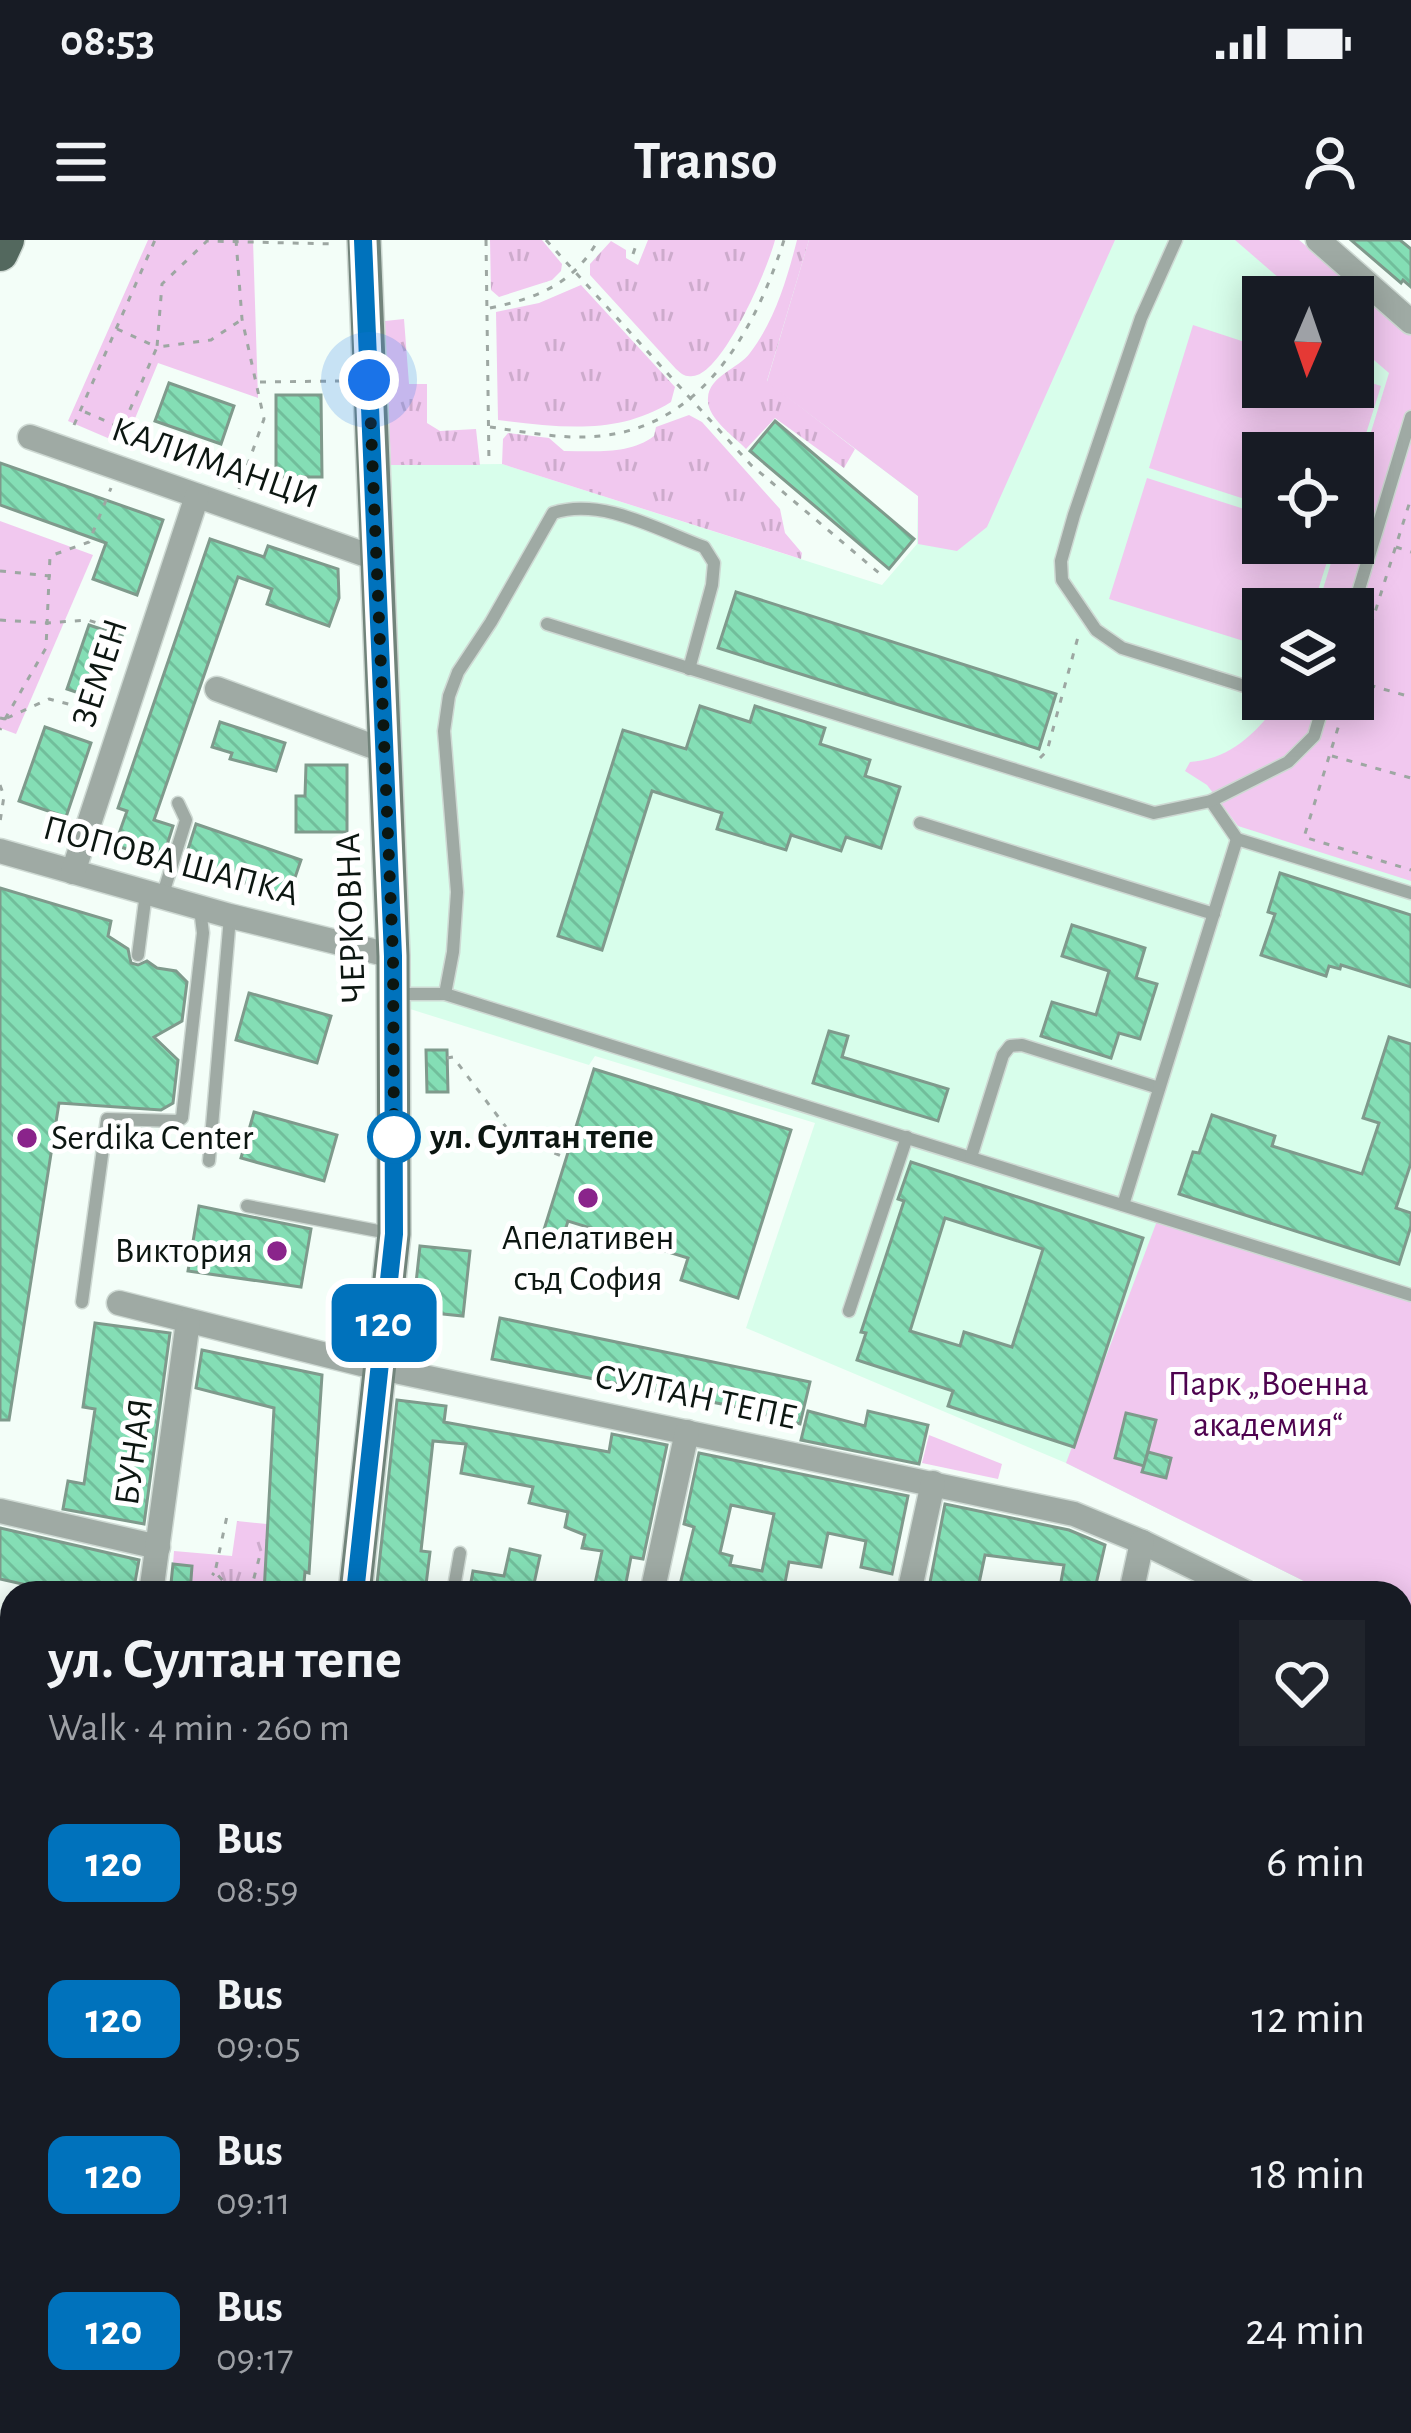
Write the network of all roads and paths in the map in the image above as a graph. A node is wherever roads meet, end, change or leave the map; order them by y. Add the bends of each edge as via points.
1 (7, 240) edge
2 (155, 240) edge
3 (486, 240) edge
4 (546, 240) edge
5 (598, 240) edge
6 (638, 240) edge
7 (784, 240) edge
8 (1176, 240) edge
9 (1318, 240) edge
10 (207, 241) edge
11 (236, 242) edge
12 (364, 242) edge
13 (0, 254) edge
14 (633, 254) dead end
15 (575, 274) junction
16 (488, 309) junction
17 (242, 319) junction
18 (1411, 322) edge
19 (117, 328) junction
20 (157, 347) junction
21 (369, 380) junction
22 (258, 382) junction
23 (691, 400) junction
24 (81, 410) junction
25 (1411, 417) edge
26 (490, 427) junction
27 (122, 428) junction
28 (72, 430) dead end
29 (30, 436) dead end
30 (489, 465) dead end
31 (119, 468) junction
32 (196, 496) junction
33 (1411, 498) edge
34 (232, 508) junction
35 (1396, 547) junction
36 (1411, 552) edge
37 (375, 558) junction
38 (0, 572) edge
39 (879, 573) dead end
40 (51, 577) junction
41 (1358, 588) edge
42 (1076, 605) junction
43 (1374, 616) edge
44 (0, 620) edge
45 (47, 623) junction
46 (547, 624) dead end
47 (125, 632) dead end
48 (689, 669) junction
49 (1242, 685) edge
50 (1374, 687) edge
51 (217, 689) dead end
52 (1411, 697) edge
53 (123, 718) junction
54 (3, 719) edge
55 (1319, 720) edge
56 (1341, 720) edge
57 (0, 730) edge
58 (385, 752) junction
59 (1330, 755) junction
60 (1026, 773) junction
61 (1411, 778) edge
62 (0, 785) edge
63 (1211, 801) junction
64 (178, 803) dead end
65 (0, 822) edge
66 (920, 823) dead end
67 (1238, 839) junction
68 (0, 851) edge
69 (1411, 869) edge
70 (73, 872) junction
71 (1411, 893) edge
72 (154, 894) junction
73 (200, 908) junction
74 (1214, 914) junction
75 (230, 916) junction
76 (138, 955) dead end
77 (393, 956) junction
78 (393, 994) junction
79 (445, 994) junction
80 (447, 1058) dead end
81 (1159, 1088) junction
82 (907, 1137) junction
83 (971, 1157) junction
84 (566, 1158) dead end
85 (208, 1161) dead end
86 (1123, 1205) junction
87 (247, 1207) dead end
88 (394, 1234) junction
89 (1411, 1295) edge
90 (82, 1302) dead end
91 (119, 1303) dead end
92 (849, 1311) dead end
93 (188, 1321) junction
94 (379, 1368) junction
95 (687, 1432) junction
96 (933, 1483) junction
97 (0, 1511) edge
98 (227, 1516) dead end
99 (1142, 1542) junction
100 (158, 1547) junction
101 (460, 1553) dead end
102 (260, 1555) dead end
103 (215, 1572) junction
104 (153, 1581) edge
105 (208, 1581) edge
106 (223, 1581) edge
107 (253, 1581) edge
108 (356, 1581) edge
109 (455, 1581) edge
110 (655, 1581) edge
111 (912, 1581) edge
112 (1134, 1581) edge
113 (1222, 1581) edge

1 - 13 main road
2 - 19 path
3 - 16 path
4 - 15 path
5 - 15 path
6 - 14 path
7 - 23 path via 753,321
8 - 42 lane via 1141,317 1060,561
9 - 18 street
10 - 11 path
10 - 20 path via 163,284
11 - 12 path
11 - 17 path
12 - 21 street, ЧЕРКОВНА
15 - 16 path via 534,297
15 - 23 path
16 - 26 path
17 - 20 path via 211,340
17 - 22 path
19 - 20 path
19 - 24 path
20 - 27 path
21 - 22 path
21 - 37 street, ЧЕРКОВНА
22 - 34 path via 264,419
23 - 26 path via 633,430 597,437
23 - 39 path via 751,465
24 - 27 path
24 - 28 path
25 - 41 lane
26 - 30 path
27 - 31 path via 113,445 128,450
29 - 31 street, КАЛИМАНЦИ
31 - 32 street, КАЛИМАНЦИ
31 - 40 path via 89,542 50,556
32 - 34 street, КАЛИМАНЦИ
32 - 53 street, ЗЕМЕН
33 - 35 path
34 - 37 street, КАЛИМАНЦИ
35 - 36 path
35 - 43 path
37 - 58 street, ЧЕРКОВНА
38 - 40 path
40 - 45 path
42 - 49 lane via 1122,648
42 - 60 path via 1079,641 1047,751
44 - 45 path
45 - 47 path via 88,620
45 - 54 path via 46,648
46 - 48 lane
48 - 60 lane
48 - 79 lane via 712,585 714,563 704,547 592,507 553,513 449,696 444,731 457,892
50 - 52 path
51 - 58 street
53 - 54 path via 49,699
53 - 70 street, ЗЕМЕН
54 - 57 path
55 - 63 lane via 1288,762
56 - 59 path
58 - 77 street, ЧЕРКОВНА
59 - 61 path
59 - 69 path via 1304,837
60 - 63 lane via 1154,813
62 - 65 path
63 - 67 lane
64 - 72 lane via 186,820
66 - 74 lane
67 - 71 lane
67 - 74 lane
68 - 70 street, ПОПОВА ШАПКА
70 - 72 street, ПОПОВА ШАПКА
72 - 73 street, ПОПОВА ШАПКА
72 - 76 lane
73 - 75 street, ПОПОВА ШАПКА
73 - 90 lane via 182,1118 107,1119
74 - 81 lane
75 - 77 street, ПОПОВА ШАПКА
75 - 85 lane
77 - 78 street, ЧЕРКОВНА
78 - 79 lane
78 - 88 street, ЧЕРКОВНА
79 - 82 lane
80 - 84 path via 512,1135
81 - 83 lane via 1010,1046
81 - 86 lane
82 - 83 lane
82 - 92 lane
83 - 86 lane
86 - 89 lane
87 - 88 lane
88 - 94 street, ЧЕРКОВНА
91 - 93 street, СУЛТАН ТЕПЕ
93 - 94 street, СУЛТАН ТЕПЕ
93 - 100 street, БУНАЯ
94 - 95 street, СУЛТАН ТЕПЕ
94 - 108 street, ЧЕРКОВНА
95 - 96 street, СУЛТАН ТЕПЕ
95 - 110 street
96 - 99 street, СУЛТАН ТЕПЕ via 1074,1514
96 - 111 street
97 - 100 street
98 - 103 path
99 - 112 street
99 - 113 street, СУЛТАН ТЕПЕ
100 - 104 street, БУНАЯ
101 - 109 lane
102 - 107 path
103 - 105 path
103 - 106 path

